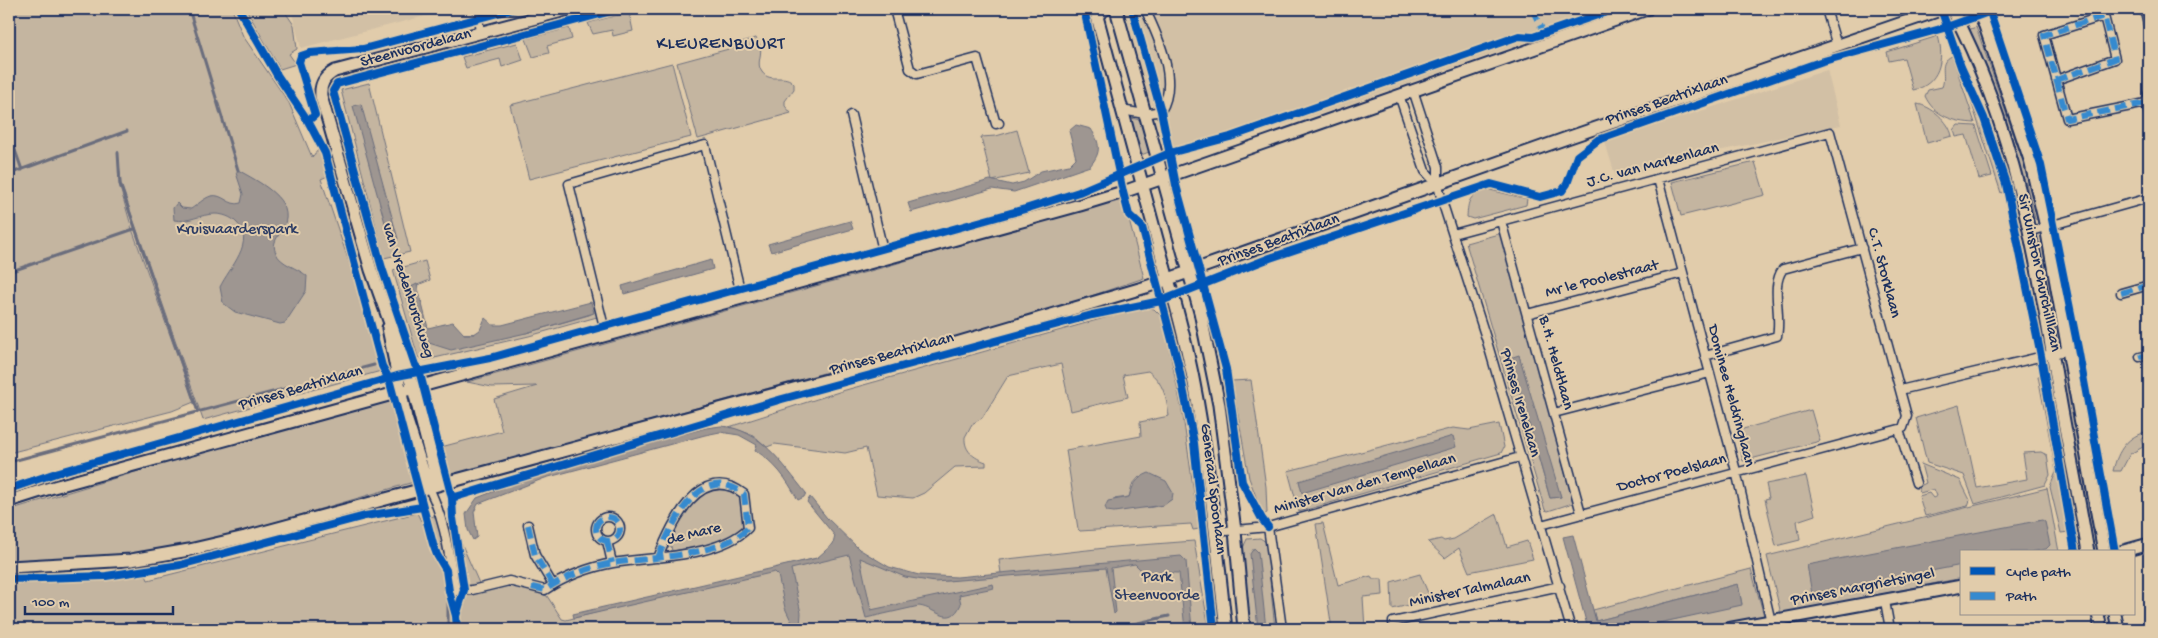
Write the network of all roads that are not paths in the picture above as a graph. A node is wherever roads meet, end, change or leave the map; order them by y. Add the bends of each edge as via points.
1 (477, 9) edge
2 (570, 9) edge
3 (894, 9) edge
4 (1109, 9) edge
5 (1116, 9) edge
6 (1145, 9) edge
7 (1647, 9) edge
8 (1826, 9) edge
9 (1943, 9) edge
10 (1952, 9) edge
11 (1977, 9) edge
12 (2144, 9) edge
13 (1096, 13) edge
14 (2149, 28) edge
15 (480, 33) junction
16 (1837, 46) junction
17 (2056, 80) junction
18 (320, 87) joint
19 (1413, 90) junction
20 (2149, 93) edge
21 (1399, 95) junction
22 (2146, 103) junction
23 (1121, 110) junction
24 (1145, 114) junction
25 (2149, 114) edge
26 (850, 115) dead end
27 (999, 123) dead end
28 (1830, 132) joint
29 (1163, 177) junction
30 (1658, 179) junction
31 (1143, 184) junction
32 (1438, 185) junction
33 (2149, 200) edge
34 (1501, 221) junction
35 (2046, 227) junction
36 (2031, 231) junction
37 (1454, 234) junction
38 (1862, 248) junction
39 (885, 259) junction
40 (1189, 272) junction
41 (1683, 273) junction
42 (1168, 280) junction
43 (2149, 285) edge
44 (2121, 293) dead end
45 (742, 298) junction
46 (1527, 314) junction
47 (388, 321) junction
48 (606, 336) junction
49 (2069, 350) junction
50 (2052, 354) junction
51 (2149, 355) edge
52 (1705, 356) junction
53 (2140, 357) dead end
54 (1710, 373) junction
55 (413, 388) junction
56 (1900, 390) junction
57 (400, 392) junction
58 (1554, 413) junction
59 (1899, 430) junction
60 (1520, 457) junction
61 (1736, 471) junction
62 (1916, 483) dead end
63 (433, 485) junction
64 (9, 501) edge
65 (1581, 513) junction
66 (1541, 524) junction
67 (528, 525) dead end
68 (1268, 526) junction
69 (1235, 531) junction
70 (1215, 532) junction
71 (608, 541) dead end
72 (2149, 544) edge
73 (2088, 550) edge
74 (2104, 550) edge
75 (2127, 550) edge
76 (658, 558) junction
77 (612, 563) junction
78 (9, 567) edge
79 (553, 585) junction
80 (1560, 586) junction
81 (1960, 586) edge
82 (455, 591) joint
83 (1885, 601) junction
84 (2098, 616) edge
85 (2115, 616) edge
86 (1771, 622) junction
87 (1226, 629) edge
88 (1244, 629) edge
89 (1282, 629) edge
90 (1394, 629) edge
91 (1571, 629) edge
92 (1728, 629) edge
93 (1890, 629) edge
94 (2101, 629) edge
95 (2118, 629) edge

1 - 15 street
2 - 15 main road, Steenvoordelaan
3 - 27 street via 910,68 917,74 977,58 996,124
4 - 13 street, Generaal Spoorlaan
5 - 24 main road, Generaal Spoorlaan
6 - 24 street via 1158,36 1168,100 1161,111
7 - 19 main road, Prinses Beatrixlaan
8 - 16 street
9 - 16 main road, Prinses Beatrixlaan
10 - 36 main road, Sir Winston Churchilllaan via 2014,165
11 - 35 main road, Sir Winston Churchilllaan via 2030,160
12 - 14 street
13 - 23 main road, Generaal Spoorlaan
15 - 18 main road, Steenvoordelaan via 334,71 326,76
16 - 32 main road, Prinses Beatrixlaan
17 - 17 street via 2044,35 2104,16 2115,59
17 - 22 street via 2067,119
18 - 47 main road, van Vredenburchweg via 342,173
19 - 21 main road, Prinses Beatrixlaan
19 - 32 street, Prinses Irenelaan via 1438,167
20 - 22 street
21 - 29 main road, Prinses Beatrixlaan
21 - 32 street, Prinses Irenelaan via 1426,171
22 - 25 street
23 - 24 street
23 - 31 main road, Generaal Spoorlaan
24 - 29 main road, Generaal Spoorlaan
26 - 39 street
28 - 30 street, J.C. van Markenlaan
28 - 38 street, C.T. Storklaan
29 - 31 main road, Prinses Beatrixlaan
29 - 40 main road, Generaal Spoorlaan
30 - 34 street, J.C. van Markenlaan
30 - 41 street, Dominee Heldringlaan
31 - 39 main road, Prinses Beatrixlaan via 1080,206
31 - 42 main road, Generaal Spoorlaan
32 - 37 street, Prinses Irenelaan
32 - 40 main road, Prinses Beatrixlaan
33 - 35 street
34 - 37 street, J.C. van Markenlaan
34 - 46 street, B.H. Heldtlaan
35 - 36 street
35 - 49 main road, Sir Winston Churchilllaan
36 - 50 main road, Sir Winston Churchilllaan
37 - 60 street, Prinses Irenelaan
38 - 52 street via 1783,269 1777,278 1780,322 1777,336
38 - 56 street, C.T. Storklaan
39 - 45 main road, Prinses Beatrixlaan
40 - 42 main road, Prinses Beatrixlaan
40 - 69 main road, Generaal Spoorlaan via 1219,405
41 - 46 street, Mr le Poolestraat
41 - 52 street, Dominee Heldringlaan
42 - 63 main road, Prinses Beatrixlaan via 875,367
42 - 70 main road, Generaal Spoorlaan via 1176,302 1200,414
43 - 44 street
45 - 48 main road, Prinses Beatrixlaan
45 - 48 street via 705,145 569,184
46 - 58 street, B.H. Heldtlaan
47 - 55 main road, van Vredenburchweg
47 - 57 main road, van Vredenburchweg
48 - 55 main road, Prinses Beatrixlaan
49 - 50 street
49 - 74 main road, Sir Winston Churchilllaan
50 - 56 street
50 - 73 main road, Sir Winston Churchilllaan
51 - 53 street
52 - 54 street, Dominee Heldringlaan
54 - 58 street
54 - 61 street, Dominee Heldringlaan
55 - 57 main road, Prinses Beatrixlaan
55 - 63 main road, van Vredenburchweg
56 - 59 street, C.T. Storklaan via 1907,416
57 - 63 main road, van Vredenburchweg via 408,429
57 - 64 main road, Prinses Beatrixlaan
58 - 65 street, B.H. Heldtlaan
59 - 61 street, Doctor Poelslaan
59 - 62 street
60 - 66 street, Prinses Irenelaan
60 - 68 street, Minister Van den Tempellaan
61 - 65 street, Doctor Poelslaan
61 - 86 street, Dominee Heldringlaan
63 - 78 main road, Prinses Beatrixlaan via 189,550 131,560
63 - 82 street, van Vredenburchweg
65 - 66 street, Doctor Poelslaan
66 - 80 street, Prinses Irenelaan
67 - 79 street via 535,555
68 - 69 street, Minister Van den Tempellaan
68 - 89 street
69 - 70 street, Minister Van den Tempellaan
69 - 88 main road, Generaal Spoorlaan
70 - 87 main road, Generaal Spoorlaan
71 - 77 street
72 - 75 main road
76 - 76 street, de Mare via 679,513 701,491 719,484 734,486 744,494 749,515 748,528 741,535 701,550
76 - 77 street, de Mare
77 - 79 street, de Mare via 580,572
79 - 82 street, de Mare via 540,590 509,581
80 - 90 street, Minister Talmalaan via 1393,622
80 - 91 street, Prinses Irenelaan
81 - 83 main road, Prinses Margrietsingel
83 - 86 main road, Prinses Margrietsingel
83 - 93 street
84 - 94 main road
85 - 95 main road
86 - 92 main road, Prinses Margrietsingel

